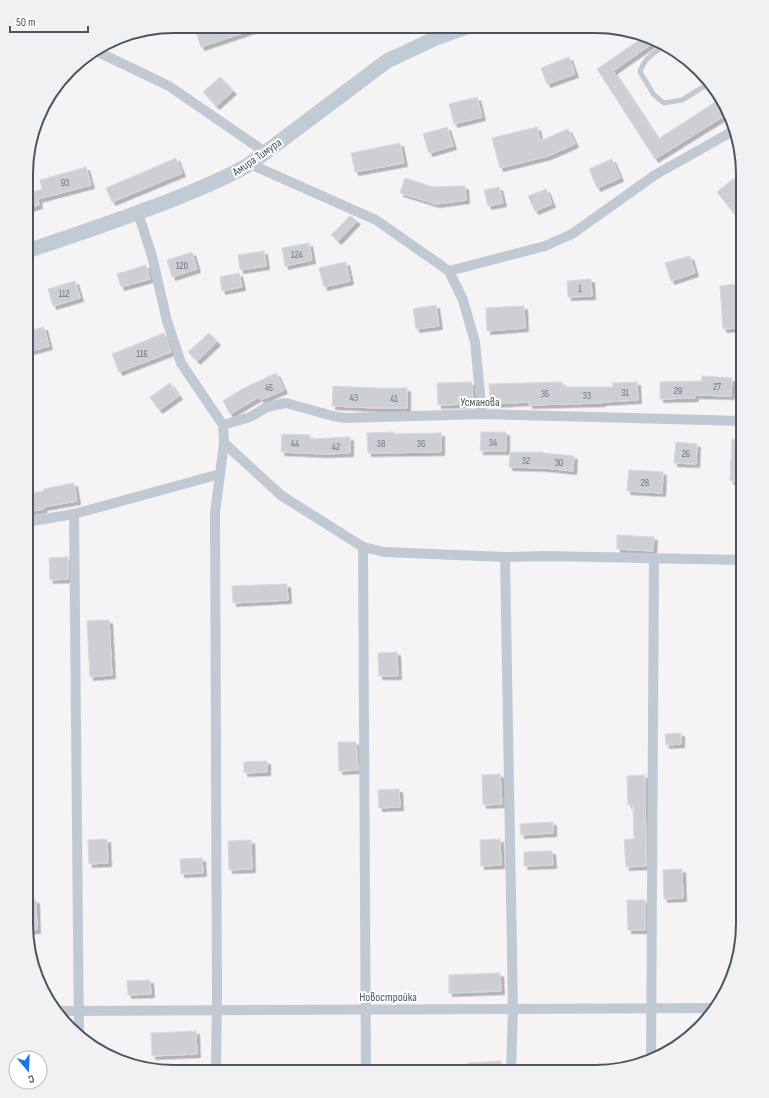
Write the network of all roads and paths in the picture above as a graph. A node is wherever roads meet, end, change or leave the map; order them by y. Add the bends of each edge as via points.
1 (450, 33) edge
2 (661, 49) edge
3 (101, 53) edge
4 (705, 86) edge
5 (730, 133) edge
6 (265, 152) junction
7 (250, 164) junction
8 (138, 213) junction
9 (33, 249) edge
10 (449, 271) junction
11 (482, 414) junction
12 (736, 421) edge
13 (223, 425) junction
14 (224, 443) junction
15 (220, 474) junction
16 (74, 514) junction
17 (33, 521) edge
18 (363, 547) junction
19 (505, 556) junction
20 (654, 558) junction
21 (736, 560) edge
22 (708, 1008) edge
23 (512, 1009) junction
24 (652, 1009) junction
25 (217, 1010) junction
26 (366, 1010) junction
27 (63, 1011) edge
28 (78, 1011) junction
29 (79, 1028) edge
30 (651, 1053) edge
31 (216, 1065) edge
32 (366, 1065) edge
33 (511, 1065) edge

1 - 6 street, Амира Тимура via 387,61
2 - 4 lane via 643,62 640,72 654,96 664,103 682,100
3 - 6 street via 169,86
5 - 10 street via 655,175 572,234 545,246
6 - 7 street, Амира Тимура
7 - 8 street, Амира Тимура via 215,183
7 - 10 street via 376,220
8 - 9 street, Амира Тимура
8 - 13 street via 152,256 166,321 181,363
10 - 11 street via 463,300 475,342
11 - 12 street, Усманова
11 - 13 street, Усманова via 345,418 286,403 267,407 250,418
13 - 14 street
14 - 15 street
14 - 18 street via 282,496
15 - 16 street
15 - 25 street via 214,513
16 - 17 street
16 - 28 street
18 - 19 street via 384,552
18 - 26 street
19 - 20 street
19 - 23 street
20 - 21 street
20 - 24 street
22 - 24 street, Новостройка
23 - 24 street, Новостройка
23 - 26 street, Новостройка
23 - 33 street
24 - 30 street
25 - 26 street, Новостройка
25 - 28 street, Новостройка
25 - 31 street
26 - 32 street
27 - 28 street, Новостройка
28 - 29 street

